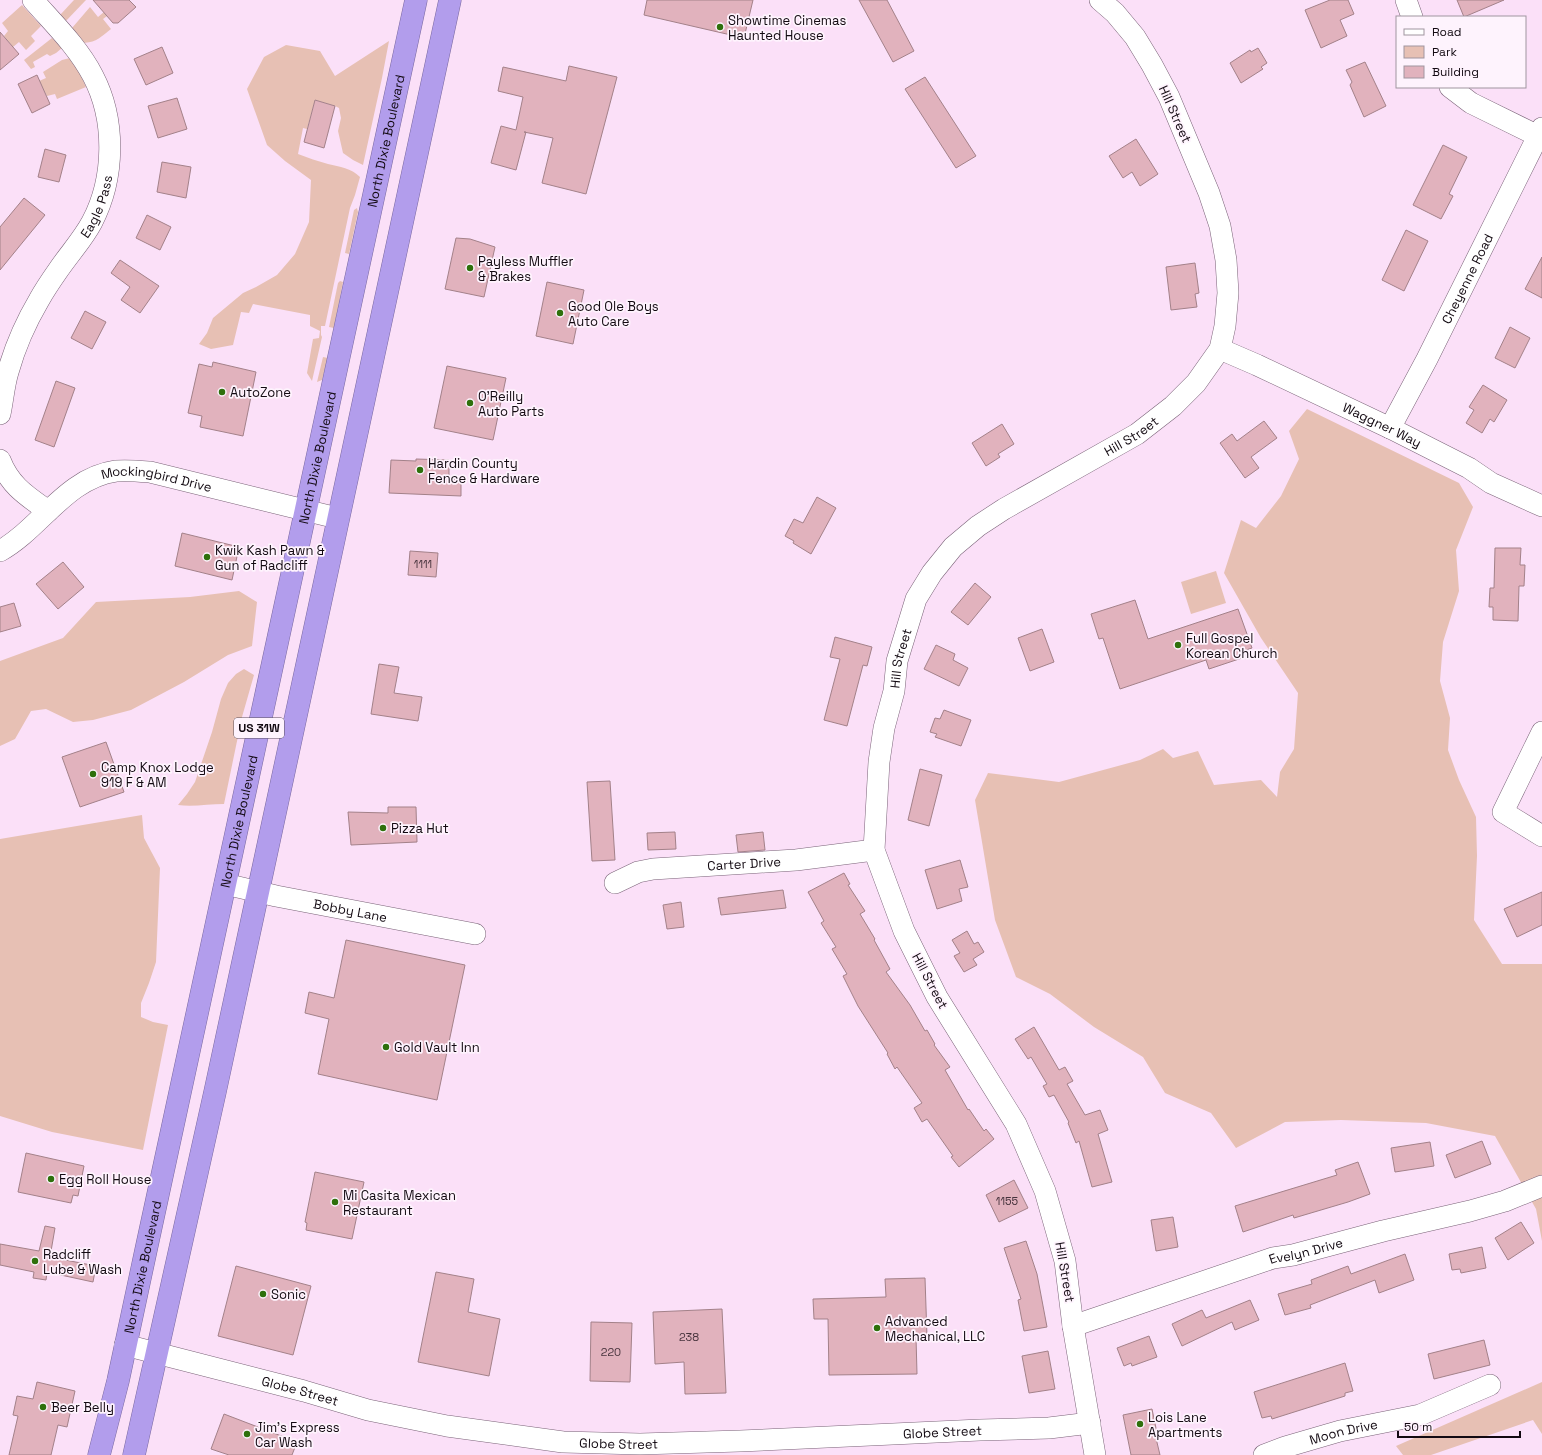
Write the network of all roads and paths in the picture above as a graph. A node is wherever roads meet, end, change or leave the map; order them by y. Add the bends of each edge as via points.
1 (33, 0) edge
2 (416, 0) edge
3 (450, 0) edge
4 (1100, 0) edge
5 (1406, 0) edge
6 (1412, 16) edge
7 (1451, 88) edge
8 (1540, 132) edge
9 (1220, 349) junction
10 (0, 414) edge
11 (1390, 428) junction
12 (0, 460) edge
13 (1542, 506) edge
14 (306, 510) junction
15 (48, 511) junction
16 (337, 518) junction
17 (0, 551) edge
18 (1542, 732) edge
19 (1542, 836) edge
20 (874, 850) junction
21 (615, 883) dead end
22 (226, 884) junction
23 (258, 891) junction
24 (475, 934) dead end
25 (1542, 1186) edge
26 (1074, 1326) junction
27 (125, 1345) junction
28 (156, 1353) junction
29 (1490, 1385) dead end
30 (1090, 1423) junction
31 (99, 1455) edge
32 (134, 1455) edge
33 (1095, 1455) edge
34 (1264, 1455) edge

1 - 10 street, Eagle Pass via 81,56 101,92 109,130 108,168 105,187 92,222 39,300 22,335 8,372
2 - 14 highway, North Dixie Boulevard / US 31W
3 - 16 highway, US 31W
4 - 9 street, Hill Street via 1135,36 1152,65 1169,97 1209,193 1220,226 1226,260 1228,293
5 - 6 street
7 - 8 street via 1471,103
8 - 11 street, Cheyenne Road
9 - 11 street, Waggner Way
9 - 20 street, Hill Street via 1196,383 1174,406 1137,434 978,526 953,547 932,573 916,599 897,661 894,691 884,728 879,762
11 - 13 street, Waggner Way
12 - 15 street via 4,471 21,492
14 - 15 street, Mockingbird Drive via 150,472 132,470 115,471 83,482
14 - 16 street, Mockingbird Drive
14 - 22 highway, North Dixie Boulevard / US 31W
15 - 17 street, Mockingbird Drive via 27,533
16 - 23 highway, US 31W
18 - 19 street via 1503,812
20 - 21 street, Carter Drive via 796,860 653,869 638,872
20 - 26 street, Hill Street via 904,931 937,997 1016,1124 1046,1191 1065,1261
22 - 23 street, Bobby Lane
22 - 27 highway, North Dixie Boulevard / US 31W
23 - 24 street, Bobby Lane
23 - 28 highway, US 31W
25 - 26 street, Evelyn Drive via 1505,1201 1273,1258
26 - 30 street, Hill Street
27 - 28 street, Globe Street
27 - 31 highway, North Dixie Boulevard / US 31W
28 - 30 street, Globe Street via 376,1412 447,1426 563,1442 640,1444 740,1441 1011,1430
28 - 32 highway, US 31W
29 - 34 street, Moon Drive via 1420,1415 1340,1431
30 - 33 street, Hill Street

